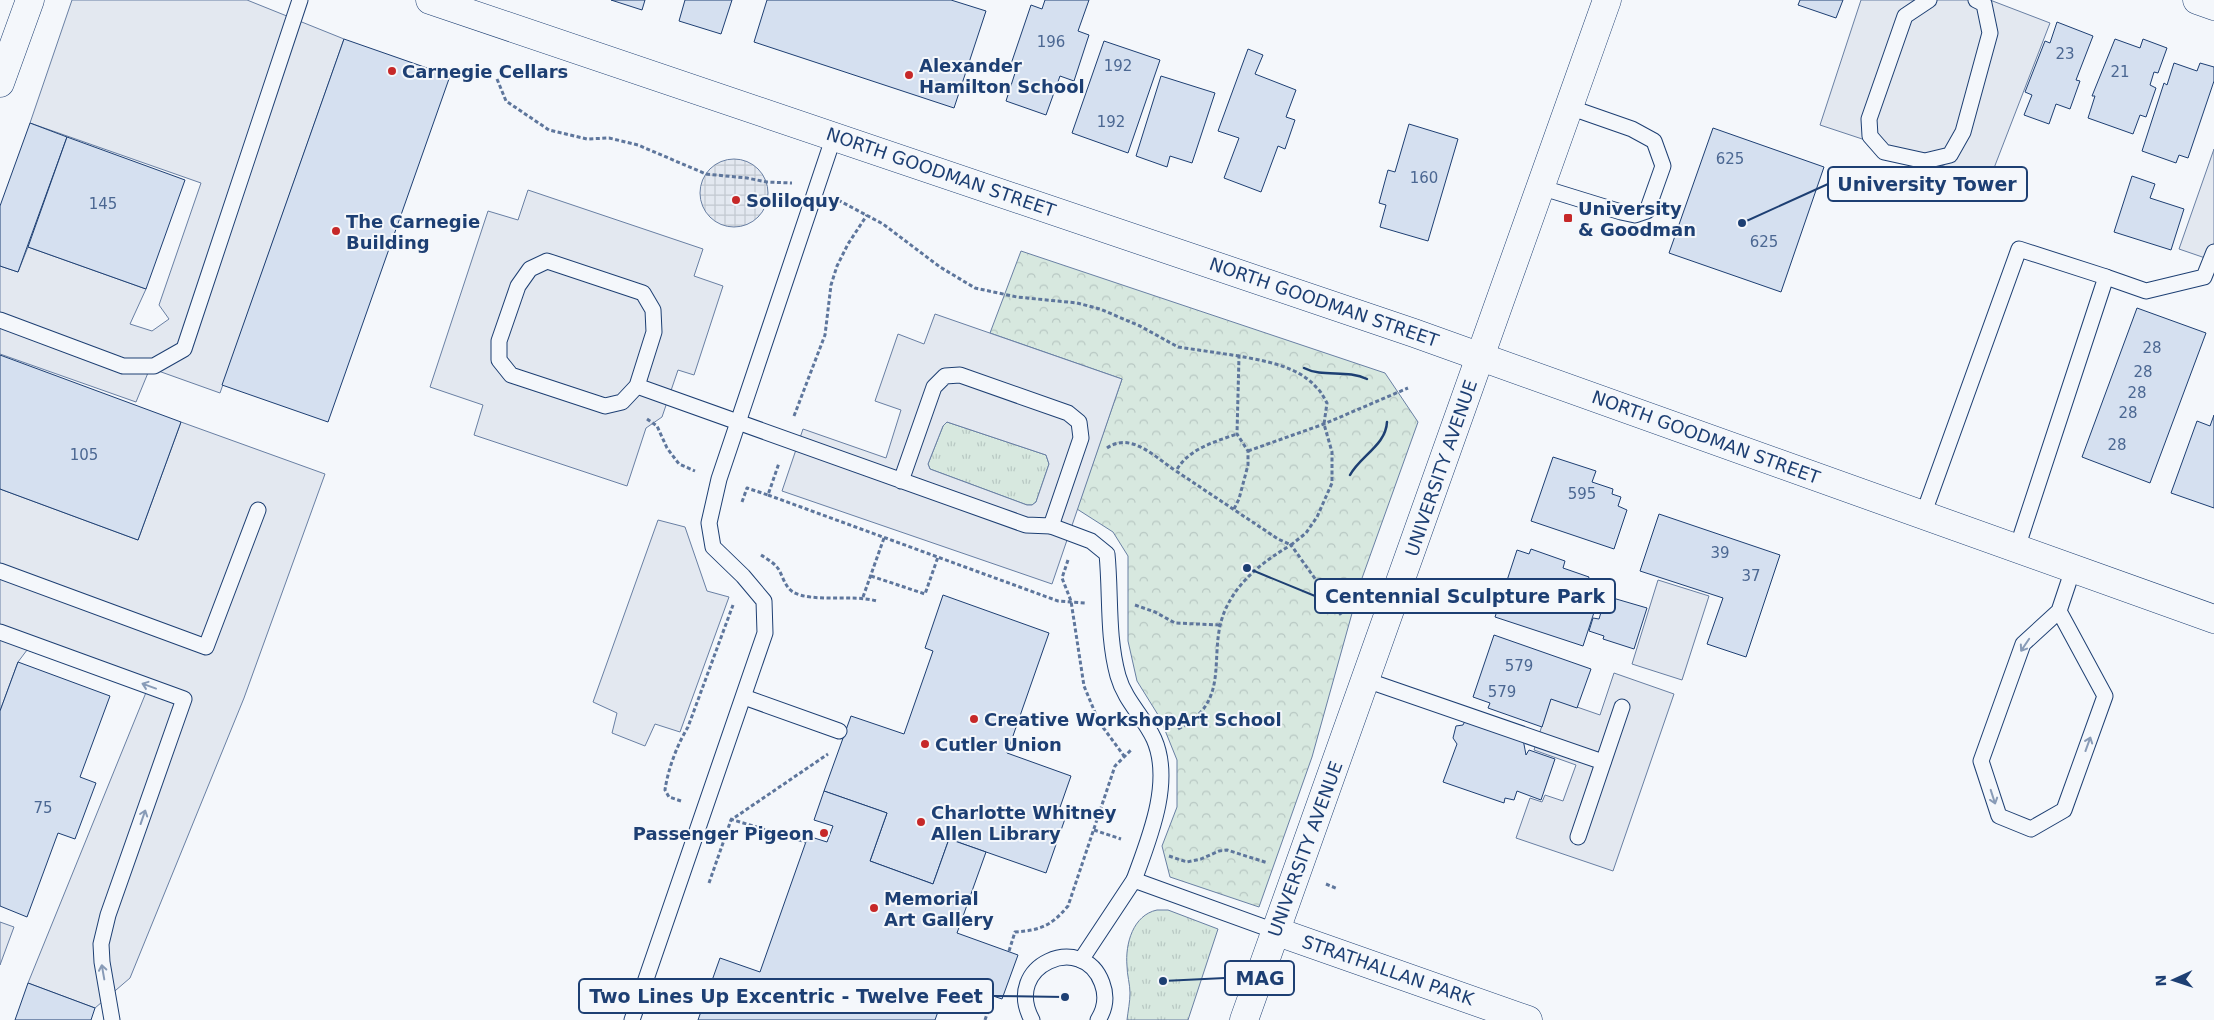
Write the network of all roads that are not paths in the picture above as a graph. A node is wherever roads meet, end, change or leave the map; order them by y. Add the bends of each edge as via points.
1 (30, 0) edge
2 (300, 0) edge
3 (1607, 0) edge
4 (1929, 0) edge
5 (1976, 0) edge
6 (2197, 0) edge
7 (446, 3) edge
8 (2214, 6) edge
9 (0, 84) edge
10 (1569, 107) junction
11 (834, 136) junction
12 (1540, 187) junction
13 (2214, 252) edge
14 (2106, 277) junction
15 (0, 320) edge
16 (1480, 356) junction
17 (637, 386) junction
18 (738, 422) junction
19 (901, 481) junction
20 (258, 510) dead end
21 (1923, 515) junction
22 (1051, 526) junction
23 (2017, 548) junction
24 (2073, 569) junction
25 (0, 571) edge
26 (2059, 611) junction
27 (2214, 620) edge
28 (0, 632) edge
29 (1366, 680) junction
30 (744, 698) junction
31 (1622, 707) dead end
32 (839, 731) dead end
33 (1603, 762) junction
34 (1578, 837) dead end
35 (1134, 880) junction
36 (1275, 931) junction
37 (1081, 960) junction
38 (112, 1020) edge
39 (632, 1020) edge
40 (1032, 1020) edge
41 (1098, 1020) edge
42 (1244, 1020) edge
43 (1528, 1020) edge

1 - 9 main road
2 - 15 lane via 184,349 154,366 123,366
3 - 10 main road, UNIVERSITY AVENUE
4 - 5 lane via 1904,16 1869,119 1870,136 1884,152 1926,161 1950,155 1963,132 1990,33 1984,4
6 - 8 main road
7 - 11 main road, NORTH GOODMAN STREET
10 - 12 main road, UNIVERSITY AVENUE
10 - 12 lane via 1625,126 1654,141 1663,166 1647,211 1635,215
11 - 16 main road, NORTH GOODMAN STREET
11 - 18 lane
12 - 16 main road, UNIVERSITY AVENUE
13 - 14 lane via 2204,277 2146,291
14 - 21 lane via 2019,249
14 - 23 lane
16 - 21 main road, NORTH GOODMAN STREET
16 - 29 main road, UNIVERSITY AVENUE
17 - 17 lane via 654,332 653,310 643,293 547,262 530,269 518,286 499,341 499,360 511,375 605,406 622,402
17 - 18 lane
18 - 19 lane
18 - 30 lane via 719,479 709,523 712,547 744,576 764,601 766,633
19 - 22 lane via 1026,525
19 - 22 lane via 934,387 945,376 960,375 1068,413 1078,422 1080,438
20 - 25 lane via 206,647
21 - 23 main road, NORTH GOODMAN STREET
22 - 35 lane via 1091,541 1107,554 1110,643 1118,678 1154,739 1161,770 1159,806
23 - 24 main road, NORTH GOODMAN STREET
24 - 26 lane
24 - 27 main road, NORTH GOODMAN STREET
26 -> 26 lane via 2023,644 1981,761 1999,816 2031,829 2064,810 2105,696
38 -> 28 lane via 101,944 108,915 184,698
29 - 33 lane
29 - 36 main road, UNIVERSITY AVENUE
30 - 32 lane
30 - 39 lane
31 - 33 lane
33 - 34 lane
35 - 36 lane
35 - 37 lane
36 - 42 main road, UNIVERSITY AVENUE
36 - 43 main road, STRATHALLAN PARK
37 - 40 lane via 1055,958 1033,972 1024,997
37 - 41 lane via 1100,977 1105,990 1105,1003

